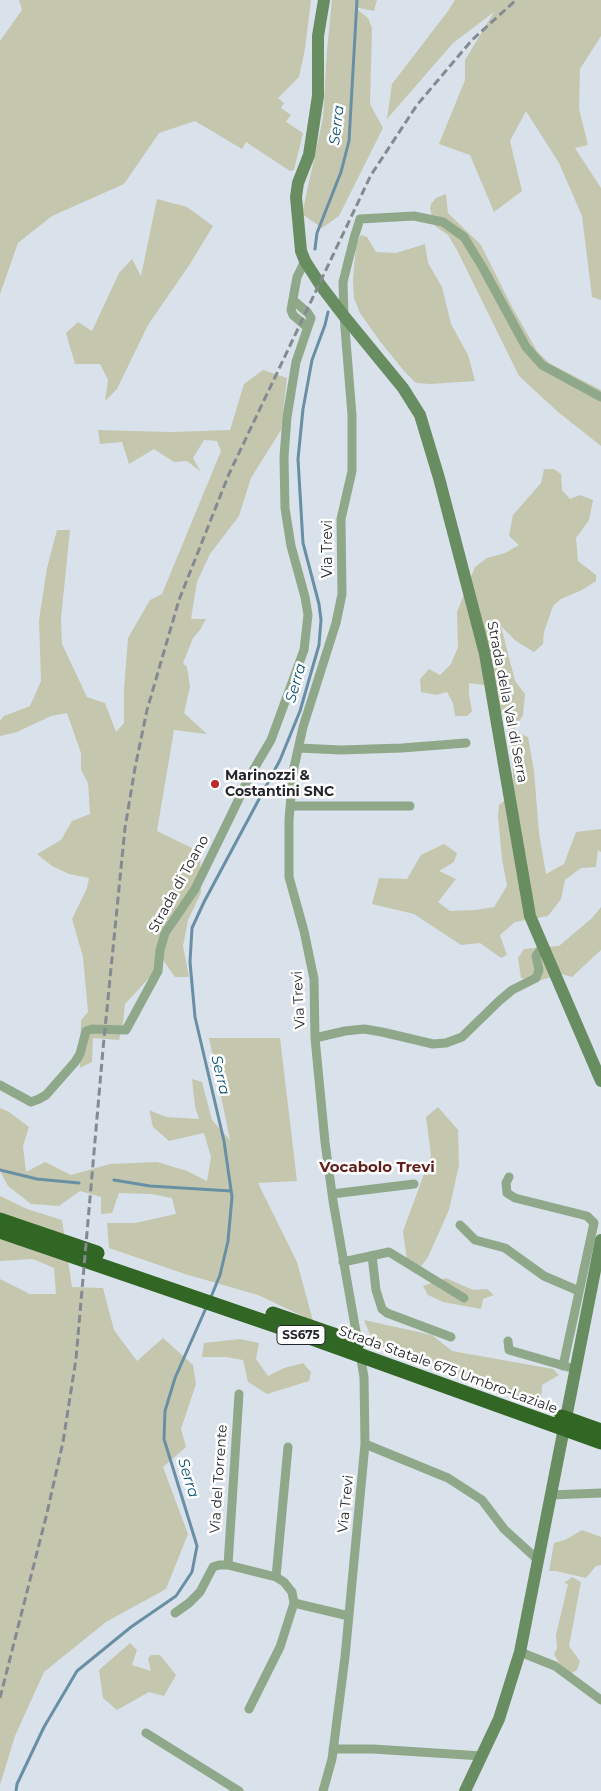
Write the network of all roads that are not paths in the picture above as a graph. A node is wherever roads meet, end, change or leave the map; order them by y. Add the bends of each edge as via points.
1 (324, 0) edge
2 (305, 261) junction
3 (344, 316) junction
4 (601, 397) edge
5 (466, 743) dead end
6 (298, 748) junction
7 (291, 806) junction
8 (410, 806) dead end
9 (542, 946) junction
10 (315, 1038) junction
11 (601, 1081) edge
12 (0, 1085) edge
13 (509, 1177) dead end
14 (414, 1184) dead end
15 (332, 1194) junction
16 (0, 1220) edge
17 (460, 1226) dead end
18 (0, 1231) edge
19 (601, 1240) edge
20 (372, 1256) junction
21 (344, 1262) junction
22 (579, 1291) junction
23 (464, 1298) dead end
24 (451, 1337) dead end
25 (508, 1341) dead end
26 (569, 1368) junction
27 (238, 1394) dead end
28 (567, 1413) junction
29 (601, 1423) edge
30 (601, 1431) edge
31 (601, 1442) edge
32 (365, 1444) junction
33 (288, 1447) dead end
34 (601, 1493) edge
35 (550, 1495) junction
36 (538, 1560) junction
37 (228, 1566) junction
38 (276, 1577) junction
39 (294, 1603) junction
40 (175, 1613) dead end
41 (349, 1616) junction
42 (520, 1652) junction
43 (601, 1700) edge
44 (249, 1709) dead end
45 (146, 1733) dead end
46 (333, 1749) junction
47 (482, 1756) junction
48 (239, 1791) edge
49 (323, 1791) edge
50 (465, 1791) edge

1 - 2 street, Strada della Val di Serra via 318,36 318,96 309,156 296,197
2 - 3 street, Strada della Val di Serra
2 - 12 street, Strada di Toano via 297,277 291,310 307,327 296,362 287,417 284,508 308,615 304,650 272,740 248,779 195,889 165,933 158,970 126,1030 86,1031 80,1054 46,1095 31,1102
3 - 4 street via 343,282 360,219 414,216 443,222 464,238 526,347 542,365
3 - 6 street, Via Trevi via 352,414 352,471 341,519 342,594
3 - 9 street, Strada della Val di Serra via 403,388 420,415 486,654 530,916
5 - 6 street via 342,750
6 - 7 street, Via Trevi
7 - 8 street
7 - 10 street, Via Trevi via 289,877 314,979
9 - 10 street via 536,956 539,970 536,978 498,1000 462,1037 433,1044 364,1030
9 - 11 street, Strada della Val di Serra
10 - 15 street, Via Trevi
13 - 22 street via 507,1193 515,1198 587,1216 594,1223
14 - 15 street
15 - 21 street, Via Trevi
16 - 30 highway, Strada Statale 675 Umbro-Laziale / SS675
17 - 22 street via 475,1240 505,1248 544,1276
18 - 31 highway, Strada Statale 675 Umbro-Laziale / SS675
19 - 26 street
20 - 21 street
20 - 23 street via 389,1252
20 - 24 street via 382,1309
21 - 32 street, Via Trevi via 364,1377
22 - 26 street
25 - 26 street via 508,1350
26 - 28 street
27 - 37 street, Via del Torrente
28 - 29 street
28 - 35 street
32 - 36 street via 448,1478 482,1500 504,1529
32 - 41 street, Via Trevi
33 - 38 street
34 - 35 street
35 - 36 street
36 - 42 street
37 - 38 street
37 - 40 street via 213,1567 200,1592
38 - 39 street via 292,1592
39 - 41 street
39 - 44 street via 280,1647
41 - 46 street, Via Trevi
42 - 43 street via 555,1666
42 - 47 street via 500,1719
45 - 48 street
46 - 47 street
46 - 49 street, Via Trevi
47 - 50 street

